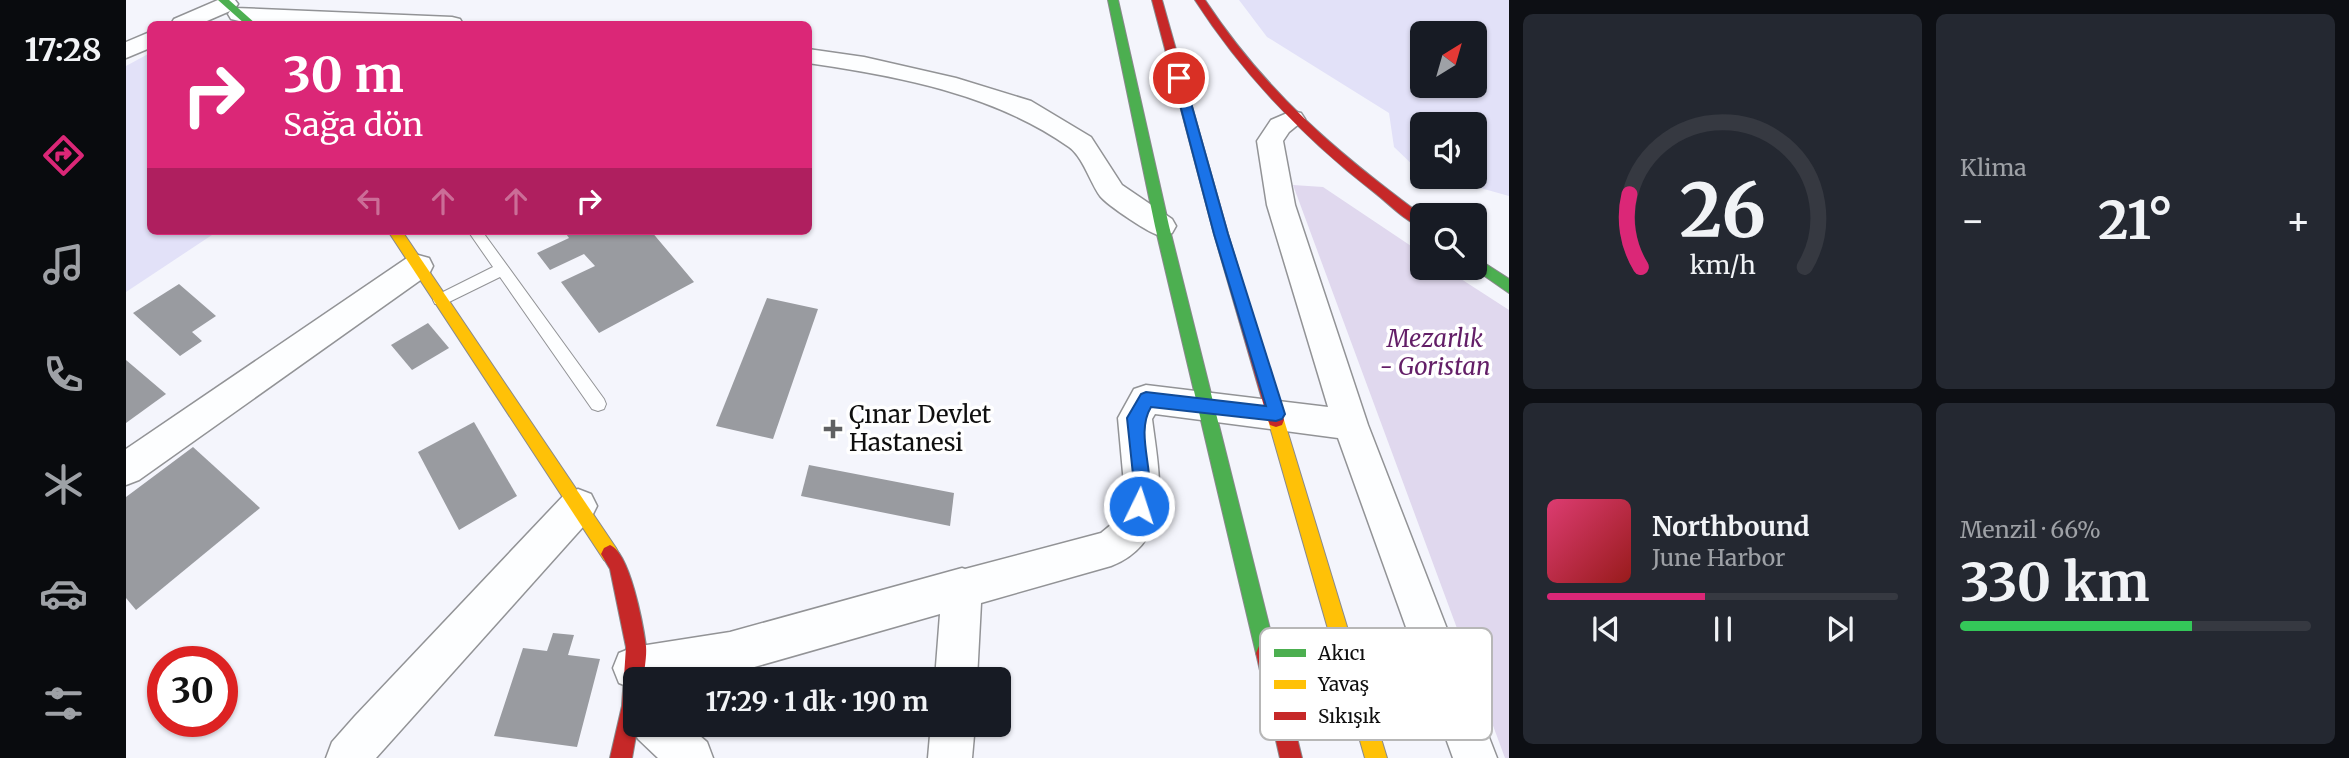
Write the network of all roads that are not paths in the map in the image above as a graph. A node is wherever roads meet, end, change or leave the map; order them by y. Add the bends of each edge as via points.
1 (1113, 0) edge
2 (1157, 0) edge
3 (1200, 0) edge
4 (235, 11) edge
5 (195, 21) edge
6 (402, 21) edge
7 (147, 40) edge
8 (126, 51) edge
9 (812, 57) edge
10 (1292, 120) junction
11 (1410, 213) edge
12 (1162, 226) junction
13 (398, 235) edge
14 (478, 235) edge
15 (418, 266) junction
16 (502, 269) junction
17 (1487, 271) edge
18 (1509, 287) edge
19 (440, 300) junction
20 (598, 404) dead end
21 (1206, 407) junction
22 (1276, 414) junction
23 (1351, 425) junction
24 (126, 469) edge
25 (578, 506) junction
26 (961, 587) junction
27 (1338, 628) edge
28 (1427, 628) edge
29 (1260, 630) edge
30 (637, 667) edge
31 (704, 667) edge
32 (957, 667) edge
33 (628, 737) edge
34 (672, 737) edge
35 (952, 737) edge
36 (1287, 740) edge
37 (1371, 740) edge
38 (1468, 740) edge
39 (348, 758) edge
40 (621, 758) edge
41 (691, 758) edge
42 (950, 758) edge
43 (1291, 758) edge
44 (1376, 758) edge
45 (1475, 758) edge

1 - 12 main road
2 - 22 main road
3 - 10 main road via 1250,77
4 - 5 street
4 - 6 street
7 - 8 street
9 - 12 street via 891,70 1022,107 1082,143 1112,192
10 - 11 main road
10 - 23 street via 1274,133 1270,150 1281,205
12 - 21 main road
13 - 15 main road
14 - 16 lane
15 - 19 main road
15 - 24 street
16 - 19 lane
16 - 20 lane
17 - 18 main road
19 - 25 main road
21 - 22 street
21 - 26 street via 1146,399 1135,418 1143,484 1135,528 1111,548
21 - 29 main road
22 - 23 street
22 - 27 main road
23 - 28 street
25 - 30 main road via 618,566
25 - 39 street
26 - 31 street via 730,653
26 - 32 street
33 - 40 main road
34 - 41 street
35 - 42 street
36 - 43 main road
37 - 44 main road
38 - 45 street

